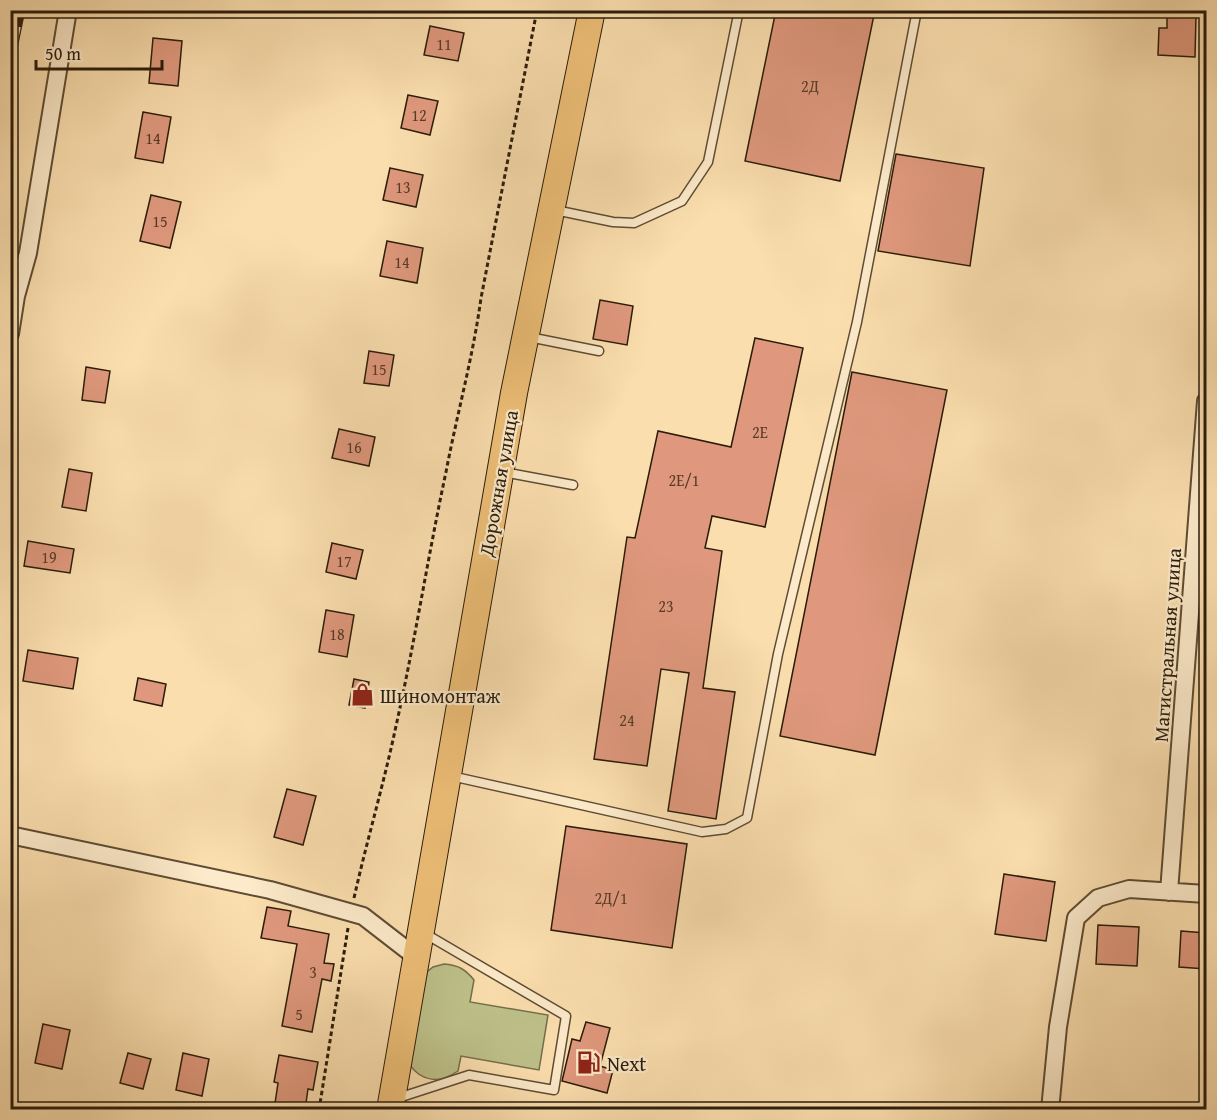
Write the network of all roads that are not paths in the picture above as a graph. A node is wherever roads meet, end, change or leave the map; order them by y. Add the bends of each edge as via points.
1 (68, 10) edge
2 (592, 10) edge
3 (739, 10) edge
4 (917, 10) edge
5 (552, 209) junction
6 (10, 334) edge
7 (525, 337) junction
8 (599, 351) dead end
9 (1206, 401) edge
10 (500, 472) junction
11 (573, 485) dead end
12 (448, 776) junction
13 (10, 835) edge
14 (1169, 892) junction
15 (1206, 894) edge
16 (421, 931) junction
17 (416, 957) junction
18 (391, 1105) edge
19 (1050, 1110) edge

1 - 6 street via 28,253
2 - 5 main road, Дорожная улица
3 - 5 lane via 708,162 682,201 634,223
4 - 12 lane via 857,322 778,654 747,818 726,830 702,832
5 - 7 main road, Дорожная улица
7 - 8 lane
7 - 10 main road, Дорожная улица
9 - 14 street, Магистральная улица
10 - 11 lane
10 - 12 main road, Дорожная улица
12 - 16 main road, Дорожная улица
13 - 17 street via 270,890 350,912 363,916
14 - 15 street
14 - 19 street via 1129,890 1098,898 1076,918 1058,1027
16 - 17 main road, Дорожная улица
16 - 18 lane via 567,1016 554,1090 469,1075
17 - 18 main road, Дорожная улица

